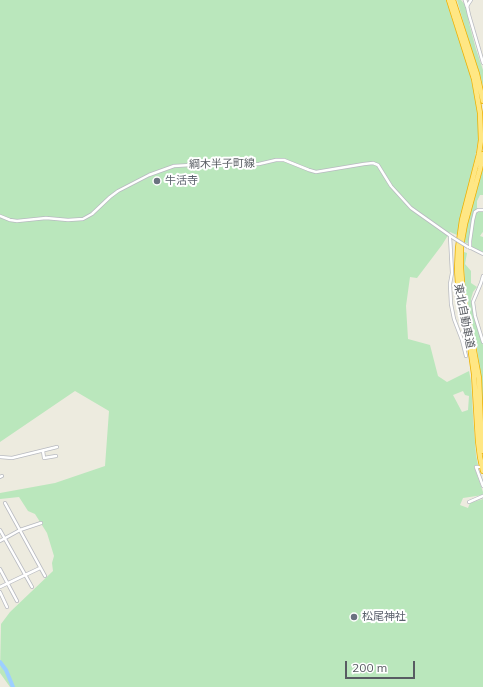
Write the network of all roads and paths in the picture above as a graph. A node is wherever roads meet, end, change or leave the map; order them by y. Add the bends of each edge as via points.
1 (449, 0) edge
2 (453, 0) edge
3 (465, 0) edge
4 (471, 0) edge
5 (467, 6) junction
6 (483, 63) edge
7 (483, 101) edge
8 (483, 154) edge
9 (483, 210) edge
10 (0, 216) edge
11 (451, 236) junction
12 (469, 248) junction
13 (483, 254) edge
14 (483, 276) edge
15 (483, 342) edge
16 (466, 356) dead end
17 (57, 447) dead end
18 (43, 450) junction
19 (483, 451) edge
20 (56, 456) dead end
21 (0, 457) edge
22 (479, 467) dead end
23 (483, 471) edge
24 (483, 486) edge
25 (483, 496) edge
26 (469, 502) dead end
27 (5, 503) dead end
28 (41, 523) dead end
29 (0, 530) edge
30 (20, 530) junction
31 (4, 538) junction
32 (0, 541) edge
33 (40, 568) junction
34 (0, 569) edge
35 (25, 576) junction
36 (45, 576) dead end
37 (8, 583) junction
38 (0, 587) edge
39 (32, 587) dead end
40 (0, 592) edge
41 (17, 601) dead end
42 (8, 607) dead end

1 - 23 highway, 東北自動車道 via 474,79 481,122 479,154 462,220 457,269 459,298 474,374 478,441
2 - 7 highway
3 - 5 street
4 - 5 street
5 - 6 street
8 - 19 highway, 東北自動車道 via 465,224 461,268 463,296 479,378
9 - 12 street via 475,212
10 - 11 street, 綱木半子町線 via 17,221 46,218 83,219 118,191 174,166 259,164 284,160 316,172 373,163 378,165 391,186 411,208
11 - 12 street, bridge
11 - 16 street via 451,304
12 - 13 street
14 - 15 street via 473,302
17 - 18 street
18 - 20 street via 44,458
18 - 21 street via 12,458
22 - 24 street via 476,467
25 - 26 street
27 - 30 street
28 - 30 street
29 - 31 street
30 - 31 street
30 - 33 street
31 - 32 street
31 - 35 street
33 - 35 street
33 - 36 street
34 - 37 street
35 - 37 street
35 - 39 street
37 - 38 street
37 - 41 street
40 - 42 street

